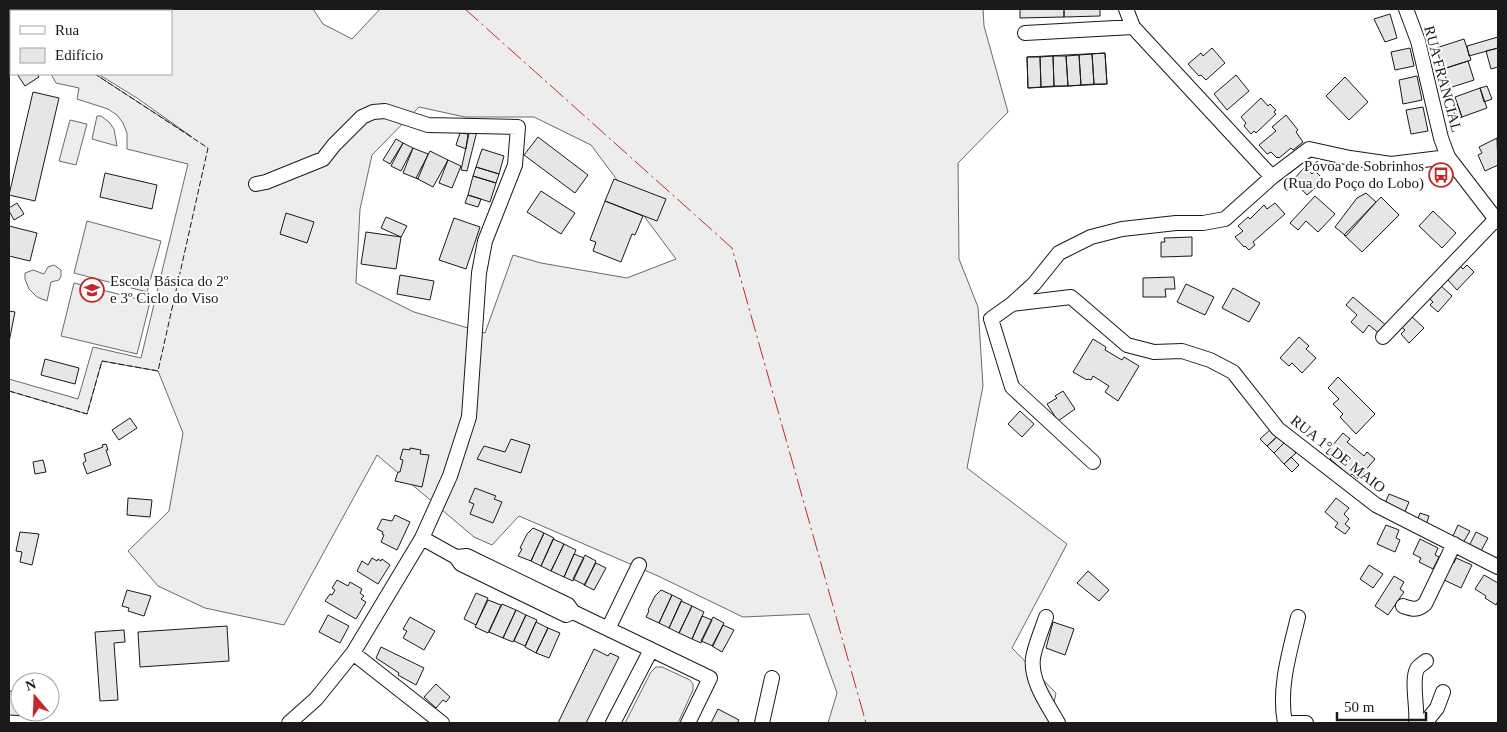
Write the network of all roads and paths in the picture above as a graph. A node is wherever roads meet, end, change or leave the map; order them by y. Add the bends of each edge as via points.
1 (1126, 9) edge
2 (1406, 9) edge
3 (1133, 27) junction
4 (1025, 33) dead end
5 (1448, 157) junction
6 (1272, 177) junction
7 (256, 184) dead end
8 (1497, 221) edge
9 (1012, 304) junction
10 (1383, 337) dead end
11 (1093, 462) dead end
12 (422, 538) junction
13 (1454, 544) junction
14 (639, 565) dead end
15 (1498, 567) edge
16 (1403, 606) dead end
17 (1046, 617) dead end
18 (1298, 617) dead end
19 (608, 629) junction
20 (651, 650) junction
21 (353, 653) junction
22 (1426, 661) dead end
23 (772, 678) dead end
24 (1443, 692) dead end
25 (289, 723) edge
26 (442, 723) edge
27 (614, 723) edge
28 (688, 723) edge
29 (762, 723) edge
30 (1058, 723) edge
31 (1285, 723) edge
32 (1293, 723) edge
33 (1306, 723) edge
34 (1416, 723) edge
35 (1425, 723) edge

1 - 3 street
2 - 5 street, RUA FRANCIAL via 1418,41
3 - 4 street
3 - 6 street
5 - 6 street via 1391,164 1309,149
5 - 8 street, RUA FRANCIAL
6 - 9 street via 1225,219 1122,229 1091,237 1059,253 1034,284
7 - 12 street via 323,159 362,117 373,112 385,111 428,125 518,127 515,165 485,241 479,273 469,417 450,476
8 - 10 street
9 - 11 street via 991,319 1012,387
9 - 13 street, RUA 1° DE MAIO via 1071,297 1127,346 1154,352 1182,350 1233,372 1278,429 1376,505
12 - 19 street via 456,557 467,556 568,605 573,612
12 - 21 street
13 - 15 street, RUA 1° DE MAIO
13 - 16 street via 1425,604 1414,610
14 - 19 street
17 - 30 street via 1033,659 1034,673
18 - 31 street via 1284,681
19 - 20 street
20 - 27 street
20 - 28 street via 710,678
21 - 25 street via 316,699
21 - 26 street
22 - 34 street via 1414,676
23 - 29 street
24 - 35 street via 1438,708
32 - 33 street

